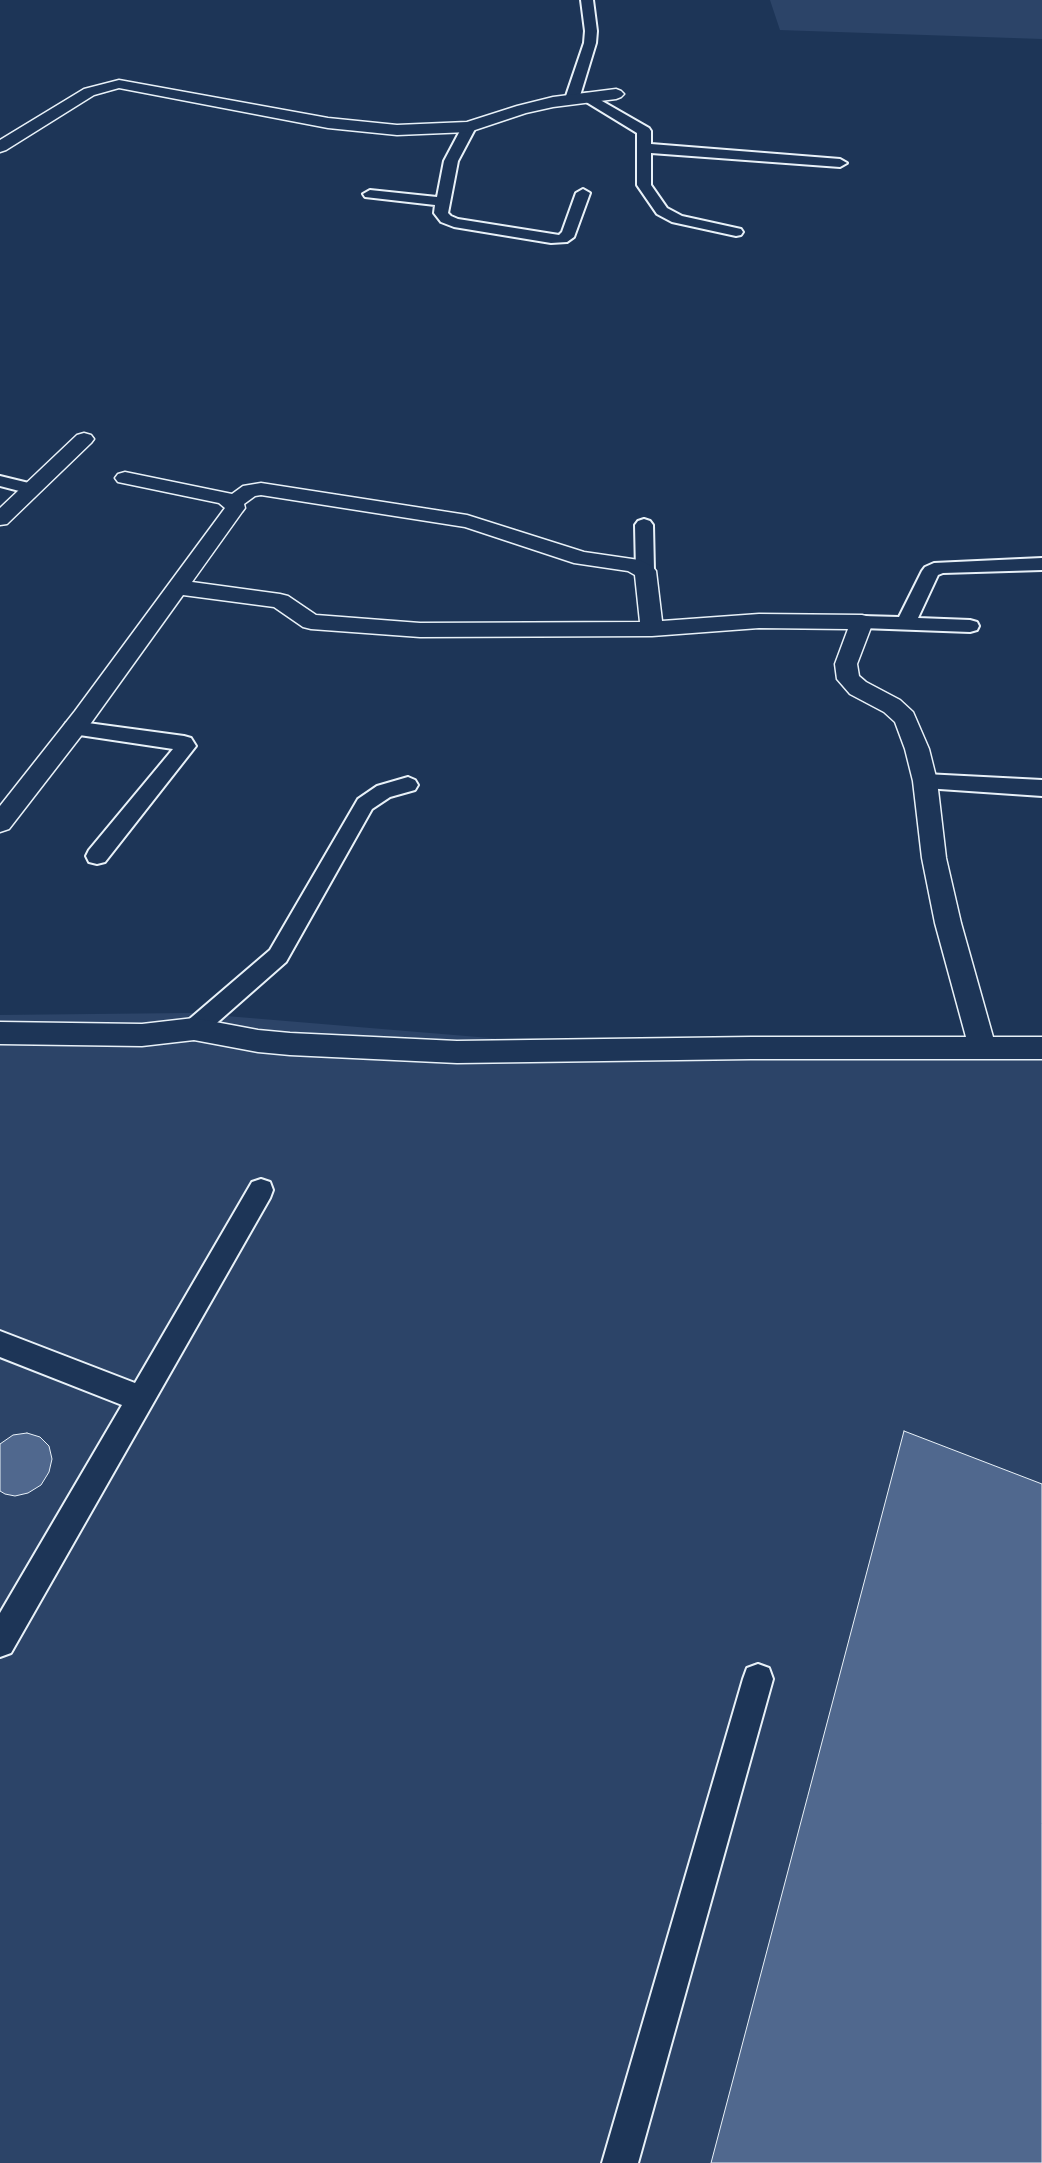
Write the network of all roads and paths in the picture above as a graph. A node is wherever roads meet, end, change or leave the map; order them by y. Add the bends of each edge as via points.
1 (587, 0) edge
2 (616, 94) dead end
3 (588, 97) junction
4 (572, 99) junction
5 (469, 127) junction
6 (0, 147) edge
7 (644, 148) junction
8 (840, 163) dead end
9 (583, 193) dead end
10 (370, 194) dead end
11 (443, 202) junction
12 (736, 232) dead end
13 (84, 439) dead end
14 (126, 478) dead end
15 (0, 481) edge
16 (30, 489) junction
17 (234, 502) junction
18 (0, 518) edge
19 (644, 525) dead end
20 (1042, 564) edge
21 (645, 571) junction
22 (178, 587) junction
23 (862, 622) junction
24 (906, 622) junction
25 (970, 626) dead end
26 (652, 629) junction
27 (74, 728) junction
28 (925, 781) junction
29 (408, 785) dead end
30 (1042, 788) edge
31 (0, 823) edge
32 (97, 856) dead end
33 (194, 1029) junction
34 (0, 1034) edge
35 (983, 1048) junction
36 (1042, 1048) edge
37 (261, 1190) dead end
38 (0, 1344) edge
39 (141, 1399) junction
40 (0, 1642) edge
41 (758, 1679) dead end
42 (620, 2163) edge

1 - 4 lane via 590,43
2 - 3 street
3 - 4 street
3 - 7 lane via 644,131
4 - 5 street via 522,109
5 - 6 street via 363,128 119,84 102,86 90,92
5 - 11 lane via 451,160
7 - 8 lane
7 - 12 lane via 644,185 662,211 678,220
9 - 11 lane via 569,234 551,239 454,223 441,213
10 - 11 lane
13 - 16 street
14 - 17 street
15 - 16 lane
16 - 18 street
17 - 21 street via 250,490 261,489 467,521 580,558 632,564
17 - 22 street via 235,508
19 - 21 lane
20 - 24 lane via 940,567 931,571
21 - 26 street
22 - 26 street via 274,599 304,619 321,623 420,630
22 - 27 street
23 - 24 lane
23 - 26 street via 759,621
23 - 28 street via 846,664 848,679 892,706 905,718
24 - 25 lane
27 - 31 street
27 - 32 lane via 184,743 186,746
28 - 30 lane
28 - 35 street via 934,858 944,905
29 - 33 lane via 384,791 365,804 278,956
33 - 34 street via 142,1035
33 - 35 street via 290,1044 457,1052
35 - 36 street
37 - 39 lane
38 - 39 lane
39 - 40 lane
41 - 42 lane

